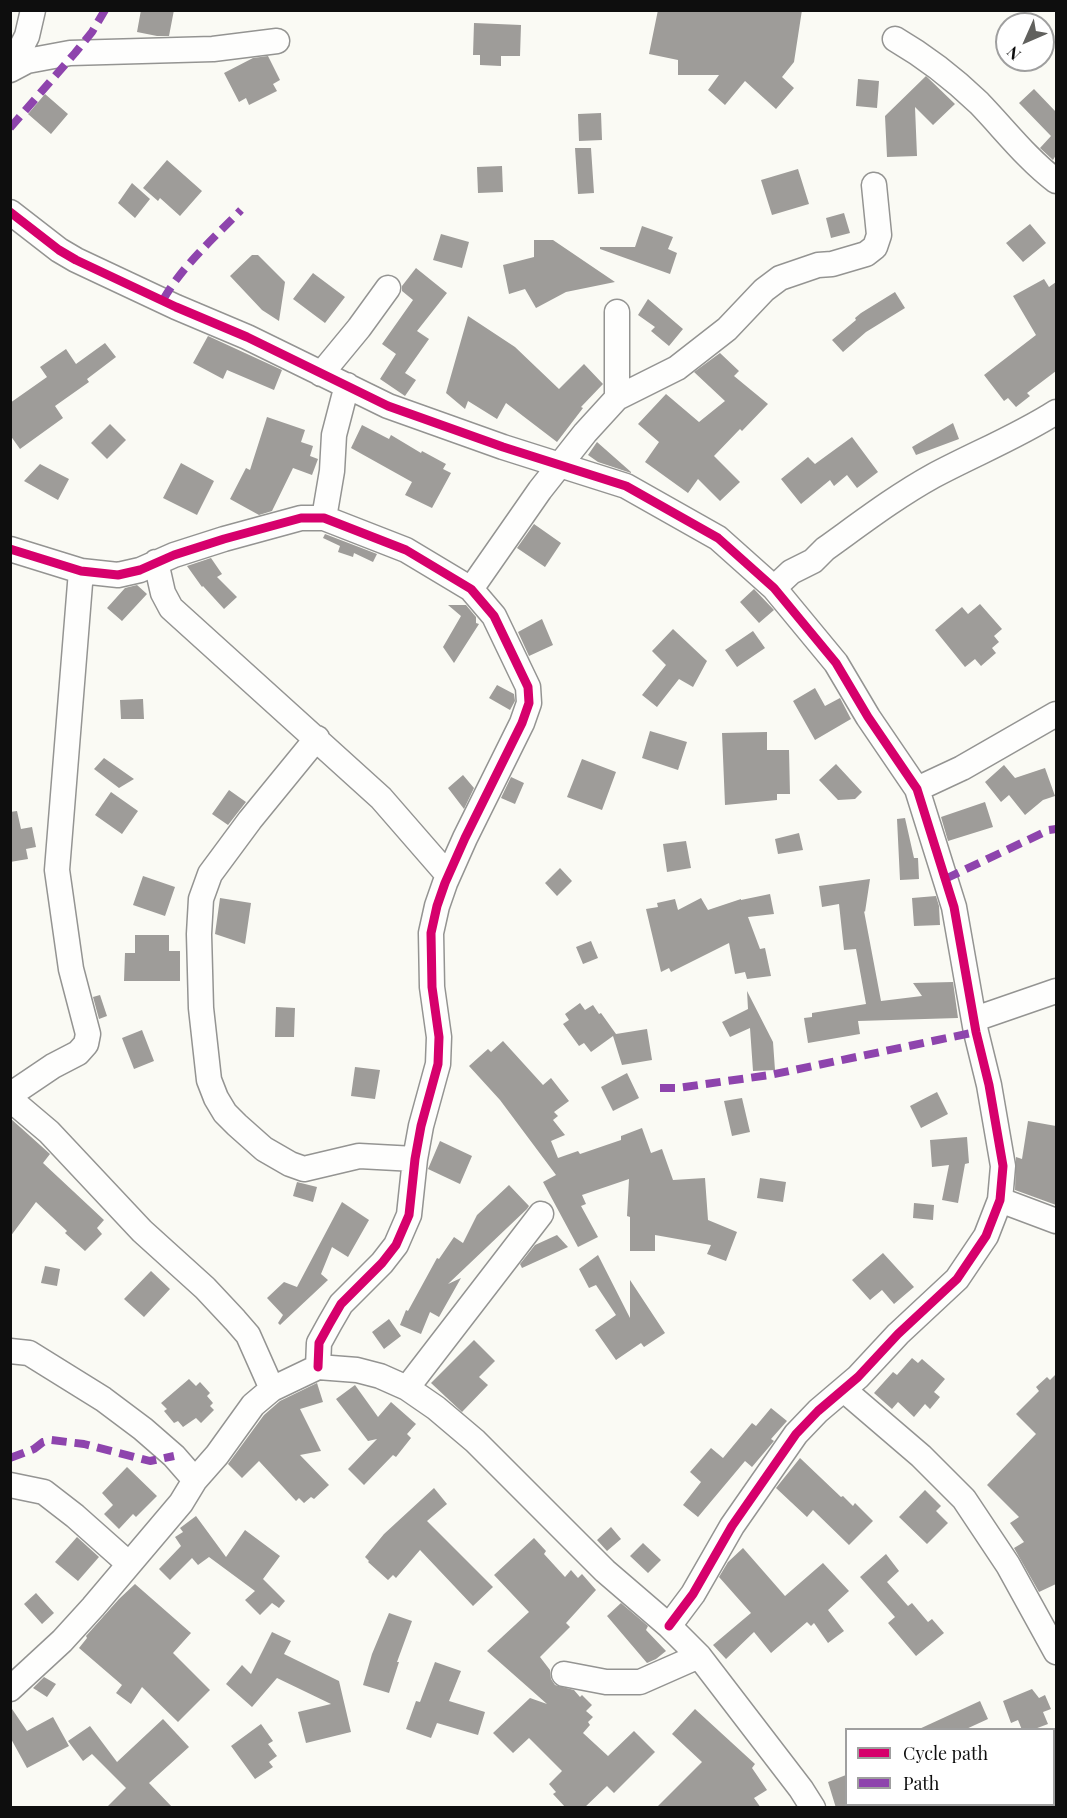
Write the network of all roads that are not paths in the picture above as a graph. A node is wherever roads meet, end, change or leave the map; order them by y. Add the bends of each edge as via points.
1 (33, 10) edge
2 (895, 39) dead end
3 (277, 41) dead end
4 (10, 70) edge
5 (1056, 181) edge
6 (874, 185) dead end
7 (10, 212) edge
8 (388, 288) dead end
9 (617, 312) dead end
10 (321, 374) junction
11 (347, 386) junction
12 (617, 399) junction
13 (1056, 412) edge
14 (560, 465) junction
15 (324, 518) junction
16 (10, 549) edge
17 (156, 562) junction
18 (81, 571) junction
19 (774, 588) junction
20 (471, 589) junction
21 (1056, 714) edge
22 (317, 738) junction
23 (917, 789) junction
24 (448, 875) junction
25 (1056, 991) edge
26 (975, 1019) junction
27 (10, 1097) edge
28 (415, 1158) junction
29 (1000, 1200) junction
30 (541, 1214) dead end
31 (1056, 1221) edge
32 (10, 1351) edge
33 (318, 1367) junction
34 (407, 1388) junction
35 (272, 1389) junction
36 (844, 1389) junction
37 (195, 1480) junction
38 (10, 1485) edge
39 (129, 1564) junction
40 (669, 1626) junction
41 (1056, 1652) edge
42 (699, 1656) junction
43 (564, 1674) dead end
44 (10, 1689) edge
45 (813, 1808) edge

1 - 4 street via 27,36
2 - 5 street via 936,65
3 - 4 street via 213,49 70,53 27,61
6 - 12 street via 879,235 866,254 780,278 727,329 677,368
7 - 10 street via 76,260
8 - 10 street
9 - 12 street
10 - 11 street
11 - 14 street via 388,406
11 - 15 street via 334,435
12 - 14 street
13 - 19 street via 906,492
14 - 19 street via 626,486 686,518 718,538
14 - 20 street
15 - 17 street via 301,518
15 - 20 street via 406,549
16 - 18 street
17 - 18 street via 118,575
17 - 22 street via 171,608
18 - 27 street via 57,870 71,969 88,1034 78,1053 52,1066
19 - 23 street via 836,663
20 - 24 street via 494,616 528,687 529,703
21 - 23 street
22 - 24 street via 381,798
22 - 28 street via 210,874 201,899 201,1008 209,1080 221,1105 237,1125 264,1149 290,1164 304,1169 359,1156
23 - 26 street via 954,907
24 - 28 street via 431,933 438,1064
25 - 26 street
26 - 29 street via 1003,1166
27 - 35 street via 235,1320 248,1335
28 - 33 street via 409,1215 396,1245 341,1304 319,1343
29 - 31 street
29 - 36 street via 986,1236 957,1279
30 - 34 street
32 - 37 street via 29,1353 103,1399 174,1456
33 - 34 street via 357,1370
33 - 35 street
34 - 40 street via 475,1441 605,1571
35 - 37 street via 253,1405
36 - 40 street via 796,1434 776,1460
36 - 41 street via 964,1499 1008,1565
37 - 39 street via 181,1503
38 - 39 street via 44,1492
39 - 44 street via 62,1641
40 - 42 street
42 - 43 street via 640,1682 606,1682
42 - 45 street

